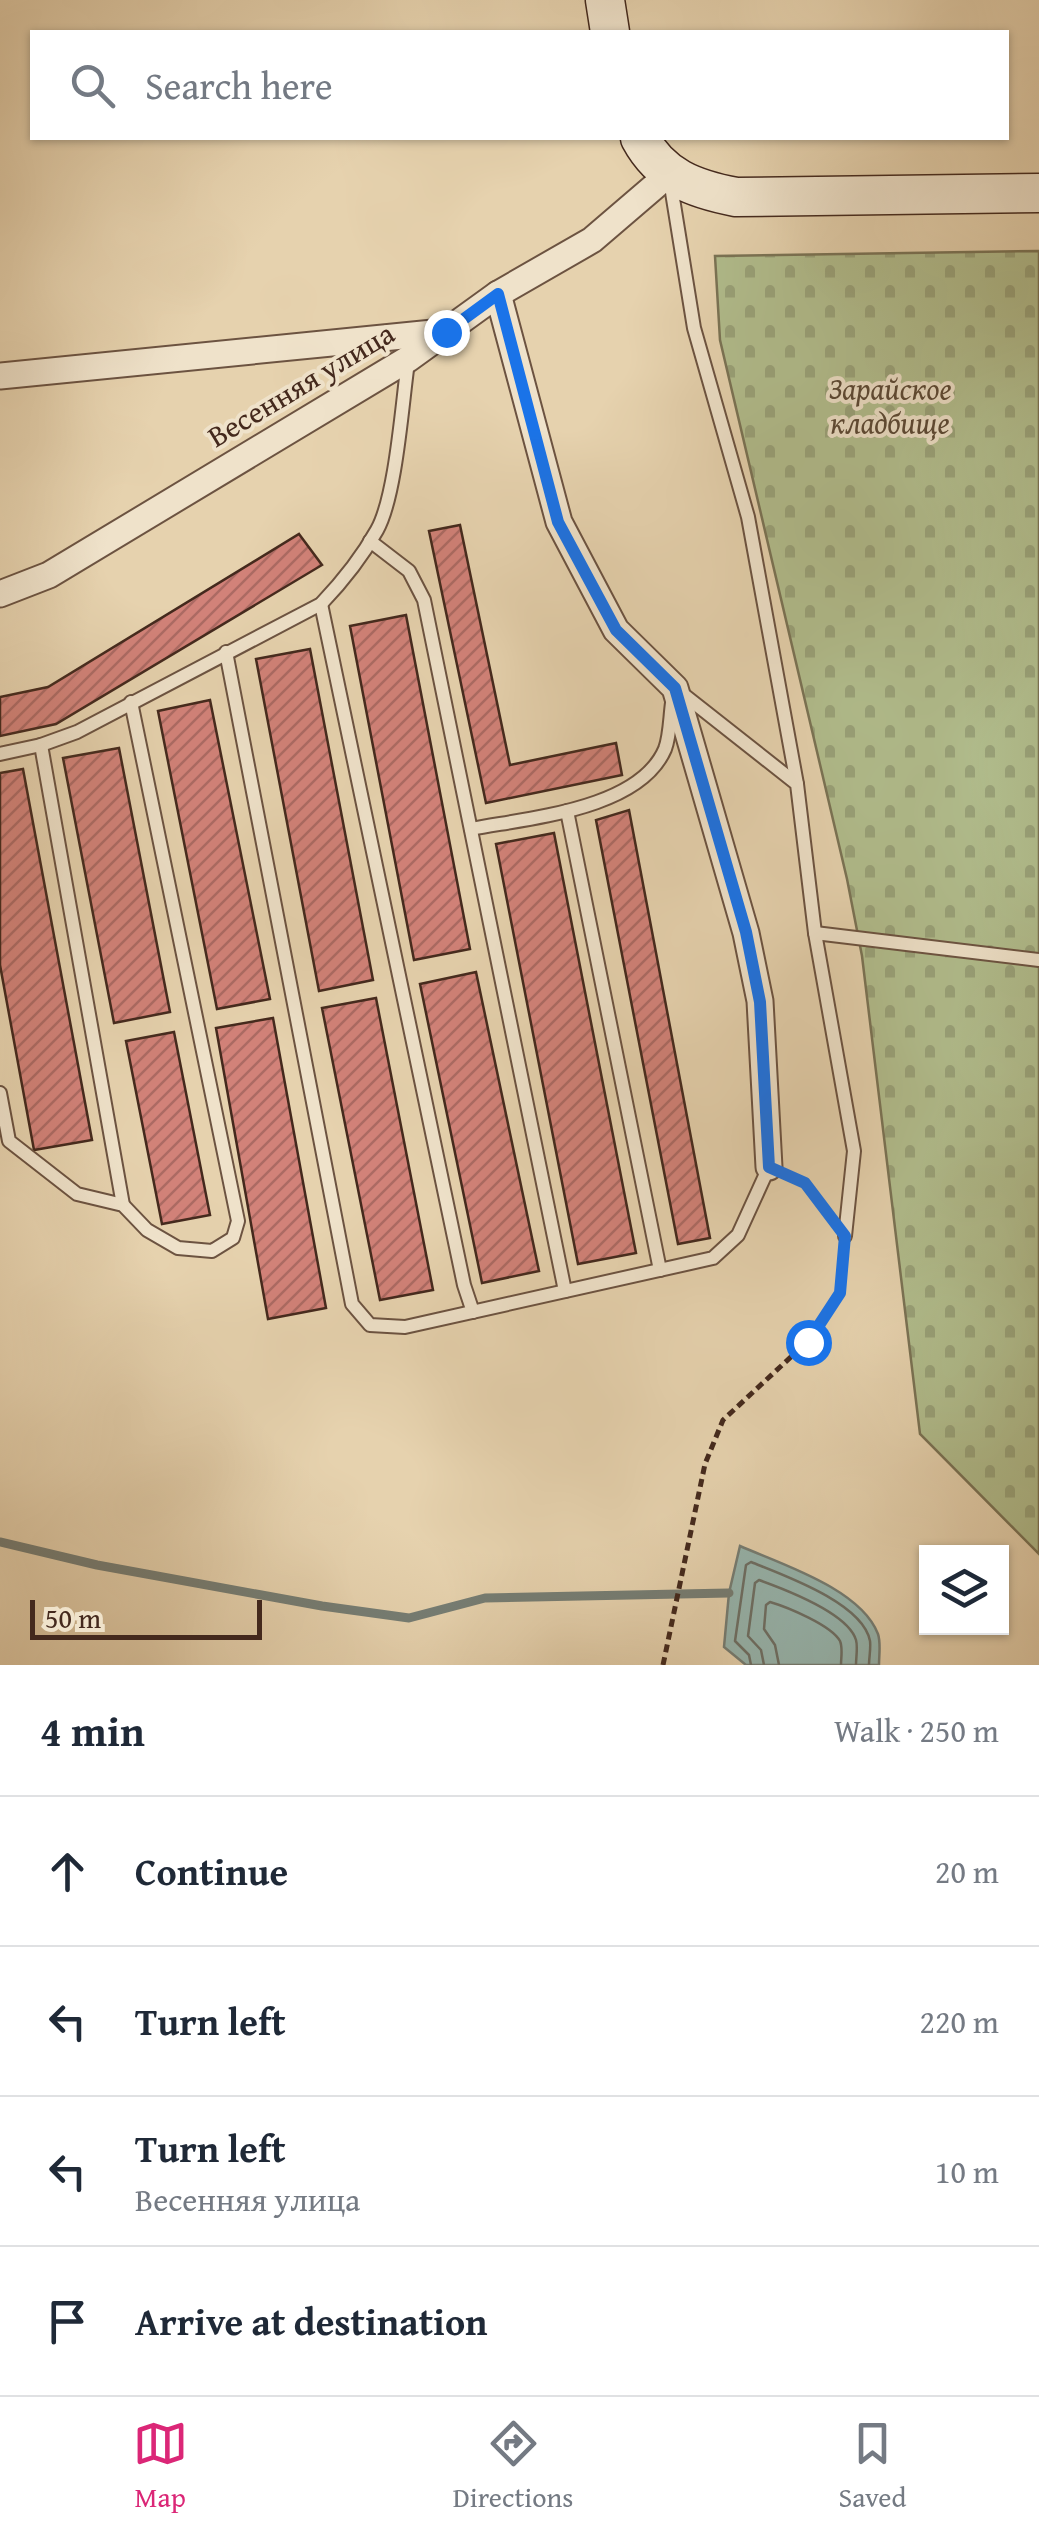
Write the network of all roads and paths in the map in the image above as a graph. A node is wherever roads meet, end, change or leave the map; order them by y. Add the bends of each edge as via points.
1 (605, 0) edge
2 (610, 30) edge
3 (642, 140) edge
4 (669, 174) junction
5 (1039, 193) edge
6 (498, 294) junction
7 (446, 332) junction
8 (408, 360) junction
9 (0, 376) edge
10 (370, 541) junction
11 (0, 594) edge
12 (320, 604) junction
13 (226, 652) junction
14 (675, 688) junction
15 (131, 702) junction
16 (41, 745) junction
17 (0, 754) edge
18 (796, 784) junction
19 (567, 811) junction
20 (471, 829) junction
21 (815, 933) junction
22 (1039, 960) edge
23 (0, 1093) edge
24 (769, 1167) junction
25 (123, 1205) junction
26 (845, 1236) junction
27 (660, 1270) junction
28 (564, 1291) junction
29 (474, 1312) junction
30 (663, 1665) edge

1 - 2 street
3 - 4 street
4 - 5 street via 698,190 736,197
4 - 6 street, Весенняя улица via 592,240
4 - 18 lane via 694,328 748,517
6 - 7 street, Весенняя улица
6 - 14 street via 558,522 616,630
7 - 8 street, Весенняя улица
7 - 9 street
8 - 10 lane via 388,494
8 - 11 street, Весенняя улица via 49,574
10 - 12 lane
10 - 20 lane via 409,571 424,600
12 - 13 lane
12 - 29 lane
13 - 15 lane
13 - 29 lane via 352,1304 370,1325 405,1327
14 - 18 lane
14 - 19 lane via 665,748 648,772 625,790
14 - 24 street via 760,1002
15 - 16 lane
15 - 25 lane via 238,1221 233,1238 212,1251 178,1248
16 - 17 lane
16 - 25 lane
18 - 21 lane
19 - 20 lane
19 - 27 lane
20 - 28 lane
21 - 22 lane
21 - 26 lane via 854,1151
23 - 25 lane via 9,1141 77,1194
24 - 26 path via 805,1183
24 - 27 lane via 738,1235 713,1258
26 - 30 path via 840,1293 808,1342 722,1420 705,1464
27 - 28 lane
28 - 29 lane

